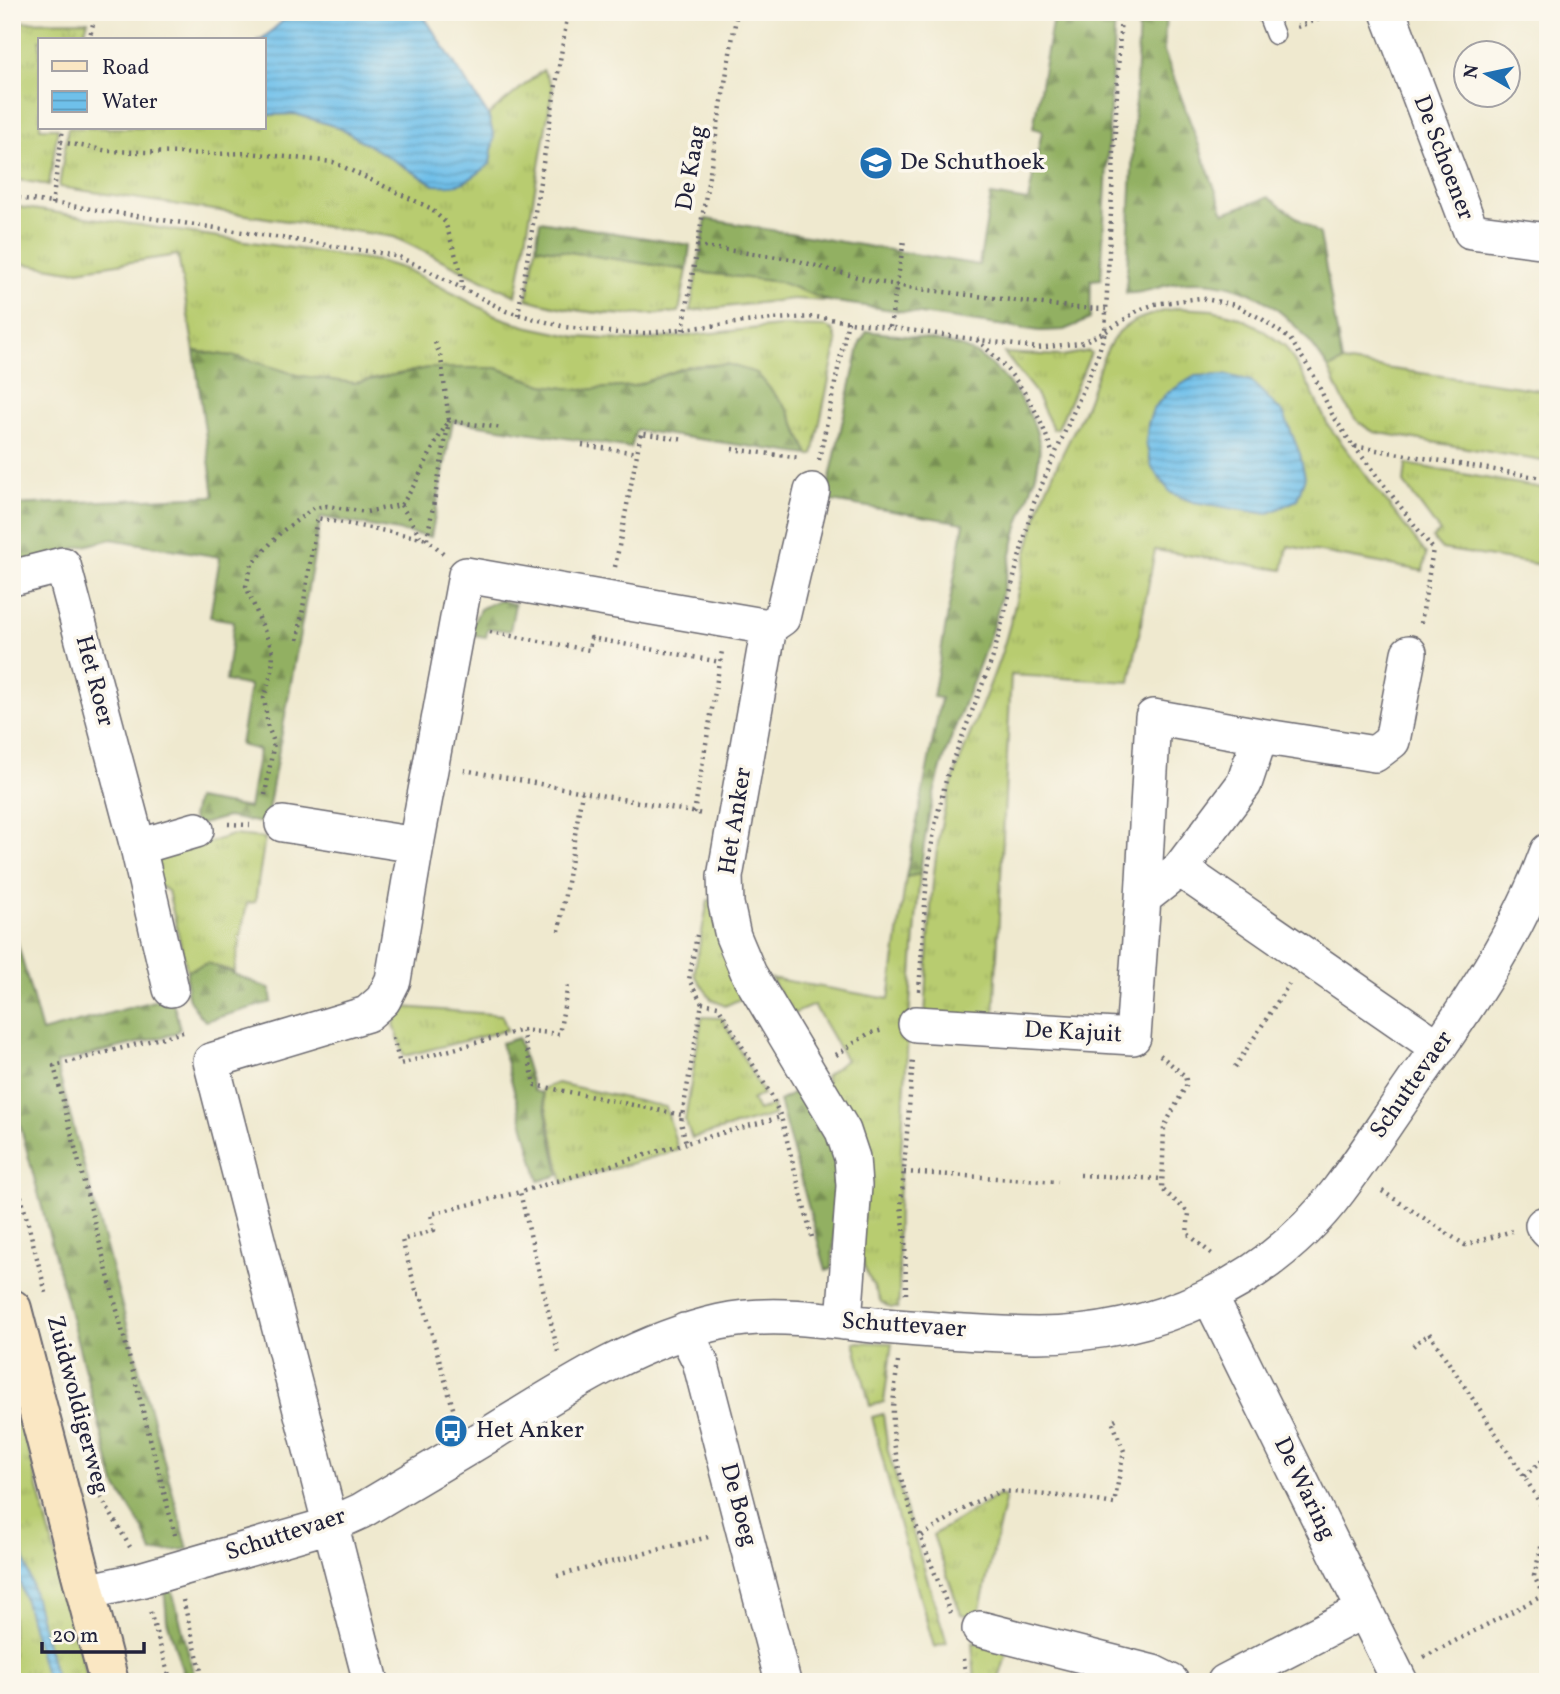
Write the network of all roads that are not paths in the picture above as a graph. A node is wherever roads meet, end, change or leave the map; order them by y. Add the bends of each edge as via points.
1 (1266, 12) edge
2 (1388, 12) edge
3 (1275, 35) road end
4 (1548, 241) edge
5 (816, 476) road end
6 (12, 578) edge
7 (769, 627) junction
8 (1409, 653) road end
9 (1260, 736) junction
10 (278, 826) road end
11 (196, 831) road end
12 (416, 845) junction
13 (138, 847) junction
14 (1548, 851) edge
15 (1180, 869) junction
16 (1143, 898) junction
17 (171, 989) road end
18 (916, 1028) road end
19 (1438, 1048) junction
20 (1210, 1297) junction
21 (12, 1309) edge
22 (844, 1322) junction
23 (685, 1331) junction
24 (330, 1525) junction
25 (86, 1592) junction
26 (1364, 1610) junction
27 (965, 1634) road end
28 (1398, 1677) edge
29 (109, 1682) edge
30 (371, 1682) edge
31 (783, 1682) edge
32 (1171, 1682) edge
33 (1226, 1682) edge

1 - 3 lane
2 - 4 street, De Schoener via 1471,231
5 - 7 street, Het Anker via 782,618
6 - 13 street, Het Roer via 63,565
7 - 12 street via 466,575
7 - 22 street, Het Anker via 725,877 726,904 749,974 843,1131 852,1158
8 - 9 street, De Kajuit via 1392,741 1375,754
9 - 15 street via 1244,783
9 - 16 street, De Kajuit via 1153,717
10 - 12 street
11 - 13 street
12 - 24 street via 393,980 383,1000 367,1014 211,1061
13 - 17 street, Het Roer
14 - 19 street, Schuttevaer via 1526,907 1492,968
15 - 16 street
15 - 19 street
16 - 18 street, De Kajuit via 1133,1037
19 - 20 street, Schuttevaer via 1339,1191 1315,1218 1289,1244
20 - 22 street, Schuttevaer via 1154,1319 1075,1334
20 - 26 street, De Waring
21 - 25 main road, Zuidwoldigerweg
22 - 23 street, Schuttevaer via 765,1318 724,1321
23 - 24 street, Schuttevaer via 607,1363 361,1511
23 - 31 street, De Boeg via 700,1361
24 - 25 street, Schuttevaer
24 - 30 street
25 - 29 main road, Zuidwoldigerweg
26 - 28 street, De Waring
26 - 33 street
27 - 32 street via 1153,1673

